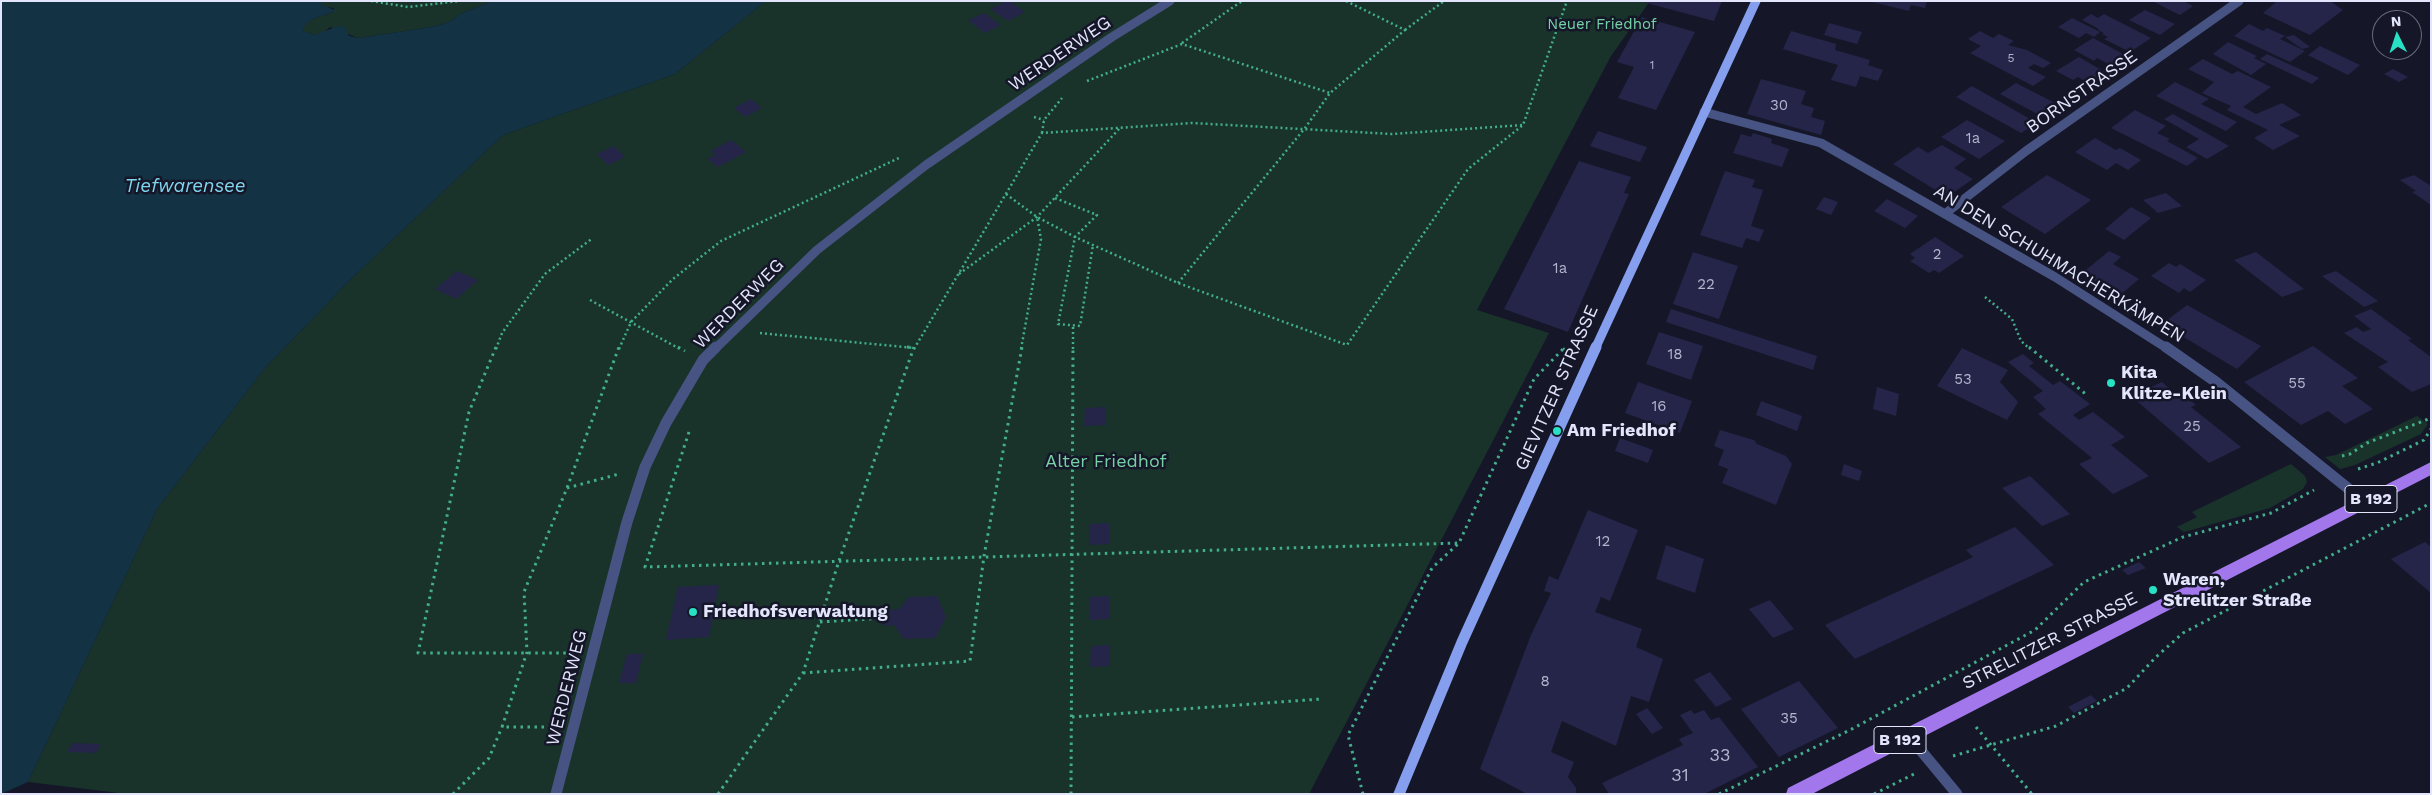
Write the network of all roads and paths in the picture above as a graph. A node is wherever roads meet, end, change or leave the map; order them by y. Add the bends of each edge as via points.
1 (371, 1) edge
2 (459, 1) edge
3 (1170, 1) edge
4 (1242, 1) edge
5 (1346, 1) edge
6 (1444, 1) edge
7 (1567, 1) edge
8 (1756, 1) edge
9 (2239, 1) edge
10 (1405, 30) junction
11 (1182, 44) junction
12 (1082, 83) dead end
13 (1067, 93) dead end
14 (1330, 93) junction
15 (1704, 112) junction
16 (1030, 115) dead end
17 (1044, 120) junction
18 (1523, 125) junction
19 (1119, 128) junction
20 (1305, 128) junction
21 (1042, 133) junction
22 (1006, 194) junction
23 (1055, 198) junction
24 (1946, 213) junction
25 (1038, 217) junction
26 (1075, 237) junction
27 (593, 238) dead end
28 (1092, 244) junction
29 (957, 276) junction
30 (1178, 283) junction
31 (1984, 297) dead end
32 (590, 300) dead end
33 (1073, 325) junction
34 (760, 326) dead end
35 (914, 348) junction
36 (1590, 356) junction
37 (703, 360) junction
38 (2088, 396) dead end
39 (2431, 418) edge
40 (690, 427) dead end
41 (2431, 429) edge
42 (2316, 462) junction
43 (645, 467) junction
44 (2431, 468) edge
45 (2337, 479) junction
46 (567, 488) dead end
47 (2364, 502) junction
48 (2431, 503) edge
49 (1459, 543) junction
50 (1073, 554) junction
51 (984, 556) junction
52 (840, 561) junction
53 (884, 618) dead end
54 (820, 622) junction
55 (592, 653) junction
56 (804, 673) junction
57 (1321, 699) dead end
58 (1961, 709) junction
59 (1072, 717) junction
60 (502, 727) dead end
61 (1908, 735) junction
62 (1991, 746) junction
63 (1932, 764) junction
64 (453, 794) edge
65 (556, 794) edge
66 (718, 794) edge
67 (1071, 794) edge
68 (1363, 794) edge
69 (1399, 794) edge
70 (1719, 794) edge
71 (1794, 794) edge
72 (1874, 794) edge
73 (1957, 794) edge
74 (2032, 794) edge

1 - 2 path via 408,7
3 - 37 street, WERDERWEG via 911,177 817,250
4 - 11 path
5 - 10 path
6 - 10 path
7 - 18 path
8 - 15 main road, GIEVITZER STRASSE
9 - 24 street, BORNSTRASSE via 2026,151
10 - 14 path
11 - 12 path
11 - 14 path
13 - 17 path
14 - 20 path
15 - 24 street, AN DEN SCHUHMACHERKÄMPEN via 1821,143
15 - 36 main road, GIEVITZER STRASSE
16 - 17 path
17 - 21 path
18 - 20 path via 1392,134
18 - 30 path via 1468,169 1346,344
19 - 20 path via 1192,124
19 - 21 path
19 - 23 path
20 - 30 path
21 - 22 path
22 - 25 path
22 - 29 path
23 - 25 path
23 - 26 path via 1097,215
24 - 42 street, AN DEN SCHUHMACHERKÄMPEN via 2175,353
25 - 26 path
25 - 29 path
25 - 51 path via 1041,239
26 - 28 path
26 - 33 path via 1058,324
27 - 55 path via 544,274 498,342 469,412 418,653
28 - 30 path
28 - 33 path via 1080,326
29 - 35 path
31 - 38 path via 2012,319 2021,341
32 - 37 path
33 - 50 path
34 - 35 path via 752,332
35 - 52 path
36 - 49 path via 1564,348 1534,379
36 - 69 main road, GIEVITZER STRASSE via 1462,642
37 - 43 street, WERDERWEG via 666,423
39 - 42 path via 2367,443 2350,454
40 - 52 path via 645,566
41 - 45 path via 2424,440
42 - 45 street, AN DEN SCHUHMACHERKÄMPEN
43 - 46 path
43 - 55 street, WERDERWEG
44 - 47 main road, STRELITZER STRASSE / B 192
45 - 47 street, AN DEN SCHUHMACHERKÄMPEN
45 - 70 path via 2271,513 2183,537 2084,582 2035,630 1850,730
47 - 58 main road, STRELITZER STRASSE / B 192
48 - 62 path via 2183,633 2127,688 2056,726
49 - 50 path
49 - 68 path via 1432,568 1348,735
50 - 51 path
50 - 59 path
51 - 52 path
51 - 56 path via 970,661
52 - 54 path
53 - 54 path
54 - 56 path
55 - 65 street, WERDERWEG
56 - 66 path
57 - 59 path
58 - 61 main road, STRELITZER STRASSE / B 192
58 - 62 path
59 - 67 path
60 - 64 path via 489,758
61 - 63 street
61 - 71 main road, STRELITZER STRASSE / B 192
62 - 63 path
62 - 74 path
63 - 72 path
63 - 73 street

